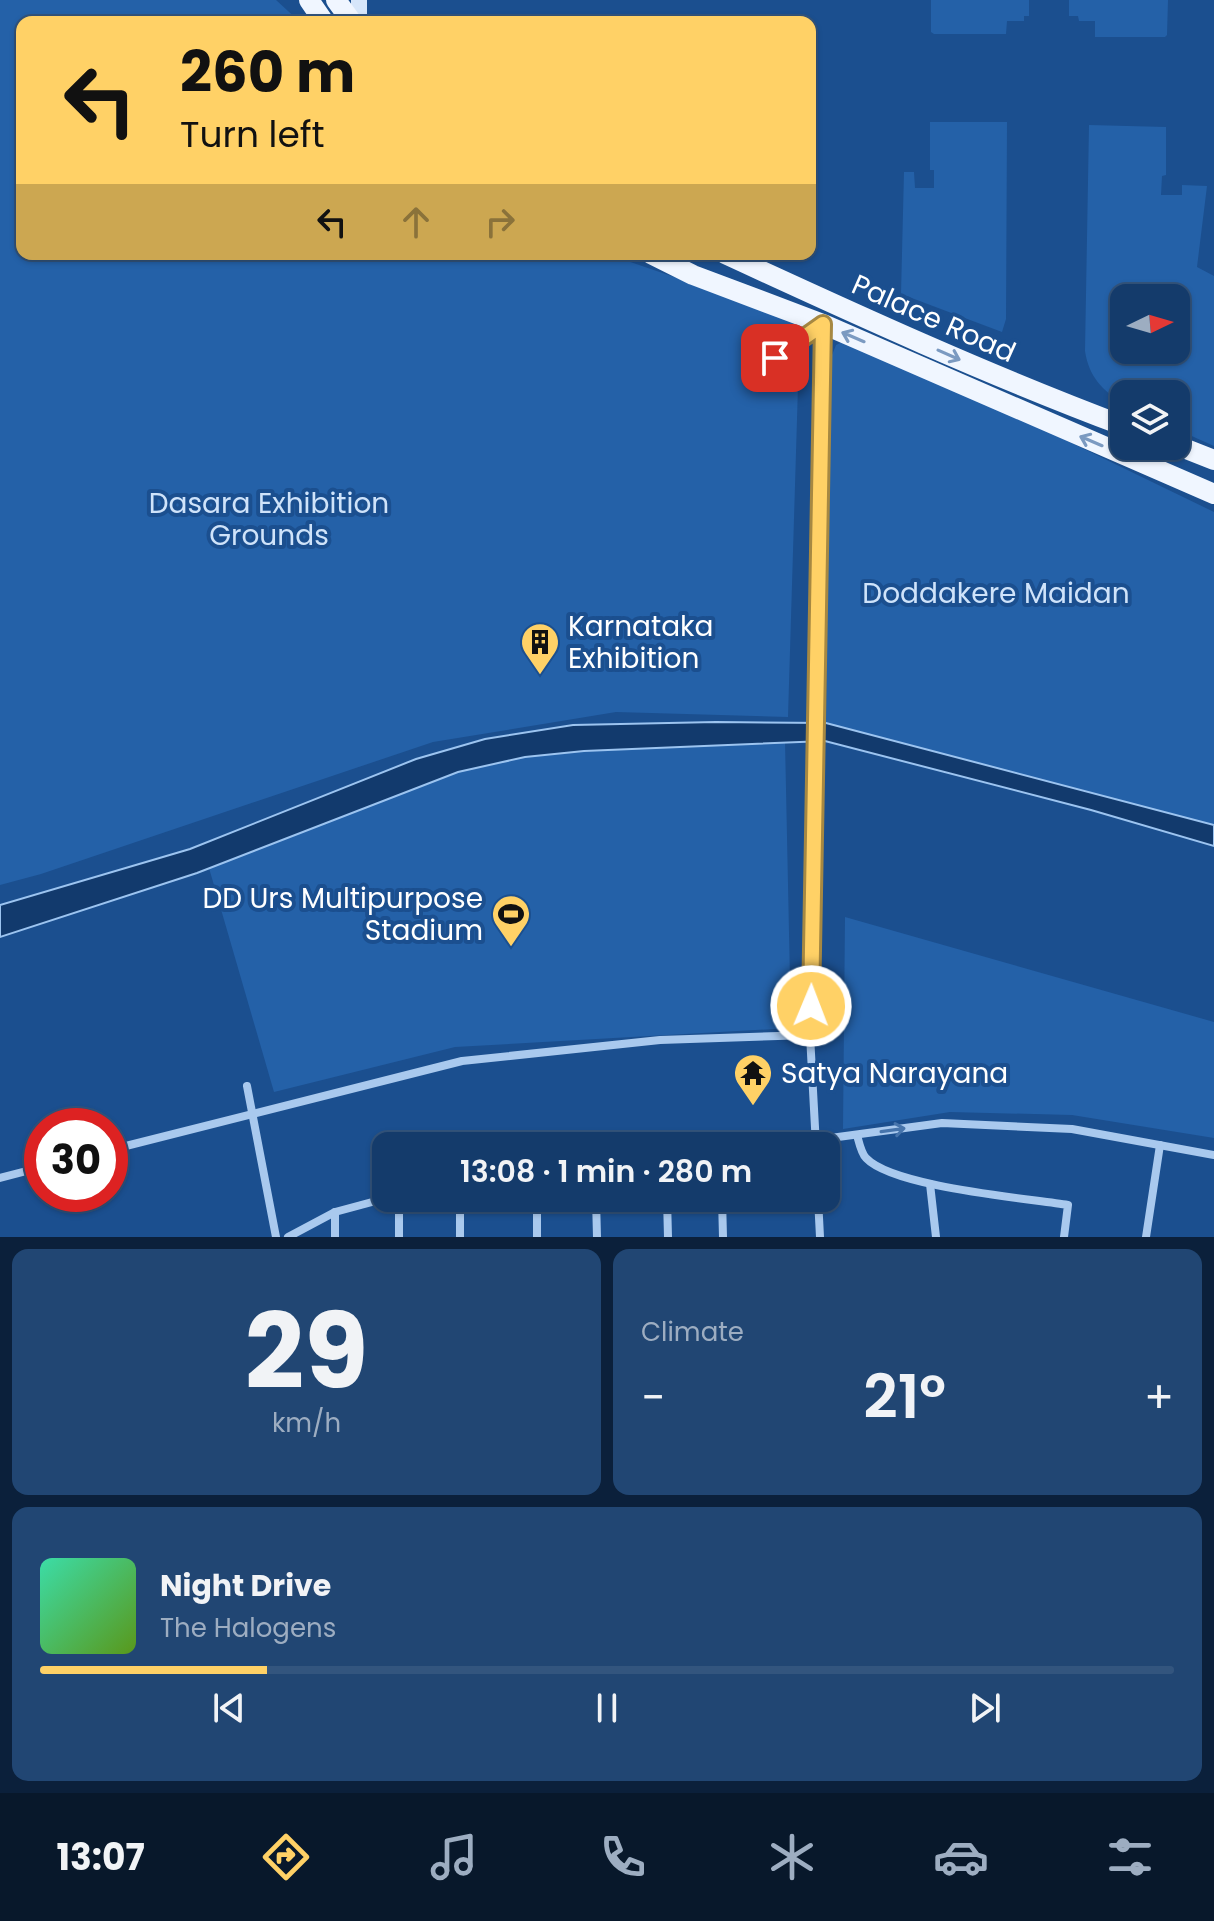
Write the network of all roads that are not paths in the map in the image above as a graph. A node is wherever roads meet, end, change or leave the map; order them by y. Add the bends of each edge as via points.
1 (663, 260) edge
2 (738, 260) edge
3 (823, 324) junction
4 (750, 376) dead end
5 (1110, 421) edge
6 (1190, 451) edge
7 (1214, 460) edge
8 (1214, 494) edge
9 (810, 1035) junction
10 (247, 1086) dead end
11 (253, 1113) junction
12 (815, 1132) edge
13 (857, 1135) junction
14 (840, 1139) edge
15 (128, 1145) edge
16 (1160, 1145) junction
17 (1214, 1155) edge
18 (24, 1172) edge
19 (0, 1178) edge
20 (930, 1184) junction
21 (372, 1202) edge
22 (335, 1212) junction
23 (399, 1212) edge
24 (460, 1212) edge
25 (537, 1212) edge
26 (596, 1212) edge
27 (667, 1212) edge
28 (722, 1212) edge
29 (819, 1212) edge
30 (276, 1237) edge
31 (288, 1237) edge
32 (335, 1237) edge
33 (399, 1237) edge
34 (460, 1237) edge
35 (537, 1237) edge
36 (597, 1237) edge
37 (668, 1237) edge
38 (723, 1237) edge
39 (820, 1237) edge
40 (936, 1237) edge
41 (1064, 1237) edge
42 (1146, 1237) edge

1 - 3 main road
2 -> 5 main road, Palace Road via 1031,391
3 - 4 street
8 -> 3 main road
3 - 9 street
6 - 7 main road
9 - 11 street via 660,1040 462,1061
9 - 12 street
10 - 11 street
11 - 15 street
11 - 30 street
13 - 14 street
13 -> 16 street via 942,1123 1072,1129
13 - 20 street via 864,1157 886,1172
16 - 17 street
16 - 42 street
18 - 19 street
20 - 40 street
20 - 41 street via 1068,1205
21 - 22 street
22 - 31 street
22 - 32 street
23 - 33 street
24 - 34 street
25 - 35 street
26 - 36 street
27 - 37 street
28 - 38 street
29 - 39 street

